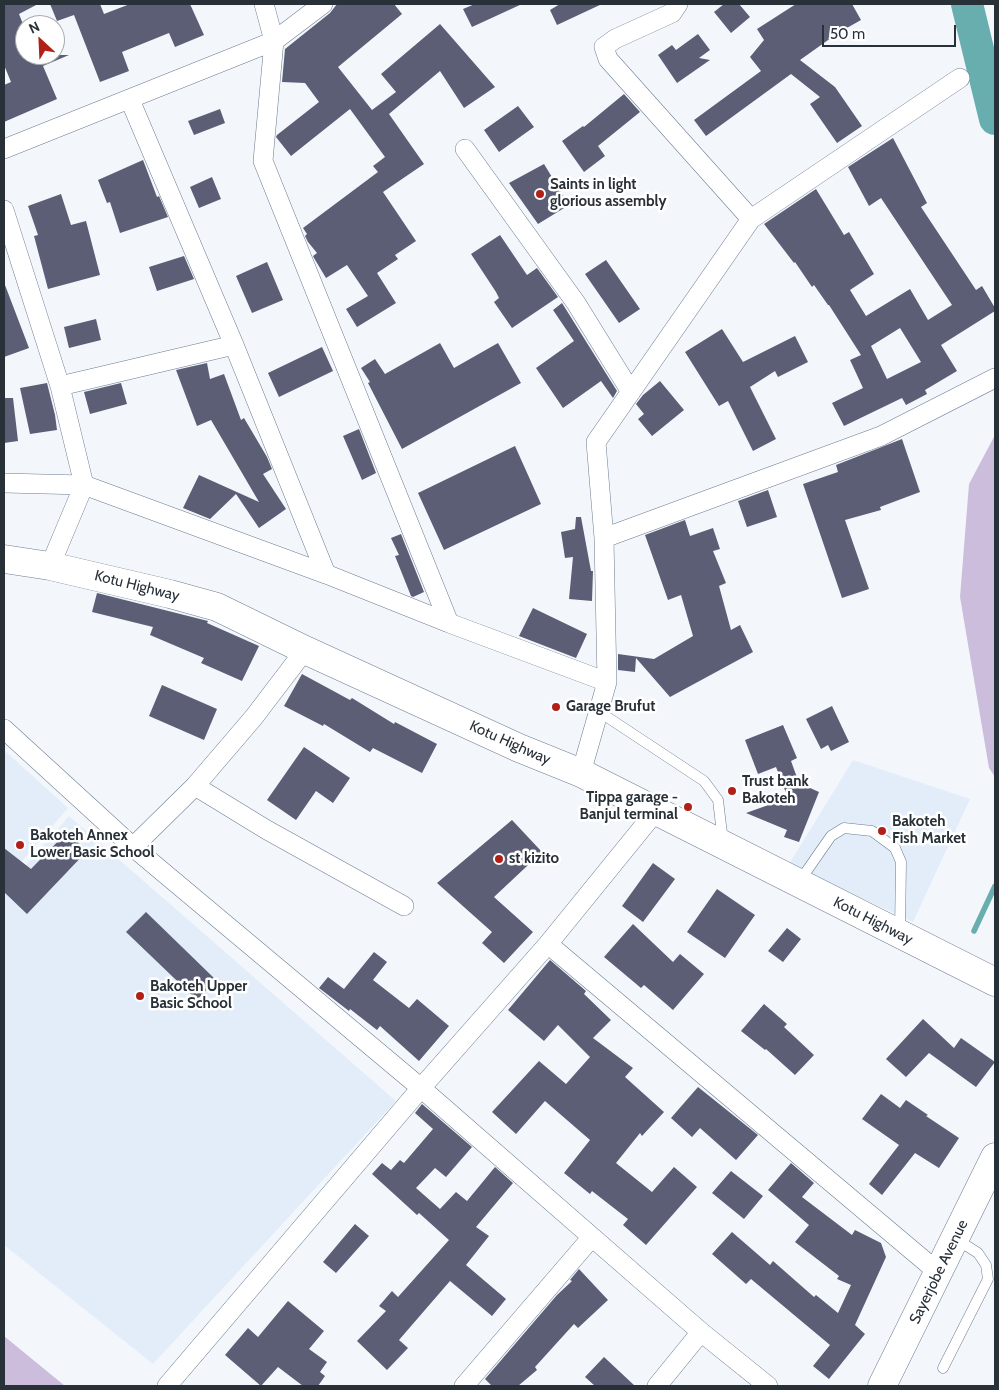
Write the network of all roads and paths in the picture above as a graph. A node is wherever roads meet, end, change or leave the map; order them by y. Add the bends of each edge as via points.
1 (264, 4) edge
2 (323, 4) edge
3 (678, 4) edge
4 (274, 41) junction
5 (960, 78) dead end
6 (130, 100) junction
7 (4, 149) edge
8 (465, 149) dead end
9 (4, 210) edge
10 (751, 219) junction
11 (234, 345) junction
12 (995, 378) edge
13 (60, 386) junction
14 (631, 392) junction
15 (4, 484) edge
16 (84, 485) junction
17 (604, 538) junction
18 (4, 559) edge
19 (50, 566) junction
20 (326, 574) junction
21 (450, 623) junction
22 (305, 650) junction
23 (607, 682) junction
24 (598, 711) junction
25 (4, 729) edge
26 (581, 773) junction
27 (195, 786) junction
28 (656, 811) junction
29 (723, 845) junction
30 (133, 847) junction
31 (798, 883) junction
32 (404, 906) dead end
33 (900, 934) junction
34 (548, 944) junction
35 (995, 982) edge
36 (421, 1088) junction
37 (995, 1157) edge
38 (592, 1237) junction
39 (955, 1239) junction
40 (939, 1273) junction
41 (701, 1332) junction
42 (944, 1368) dead end
43 (167, 1386) edge
44 (464, 1386) edge
45 (657, 1386) edge
46 (768, 1386) edge
47 (882, 1386) edge

1 - 4 street
2 - 4 street
3 - 10 street via 672,13 604,47 608,59
4 - 6 street
4 - 21 street via 264,161
5 - 10 street
6 - 7 street
6 - 11 street
8 - 14 street via 576,304
9 - 13 street
10 - 14 street
11 - 13 street
11 - 20 street
12 - 17 street via 881,436
13 - 16 street
14 - 17 street via 596,442
15 - 16 street
16 - 19 street
16 - 20 street
17 - 23 street
18 - 19 street, Kotu Highway
19 - 22 street, Kotu Highway via 216,607
20 - 21 street
21 - 23 street
22 - 26 street, Kotu Highway
22 - 27 street
23 - 24 street
24 - 26 street
24 - 29 lane via 704,781 718,800
25 - 30 street
26 - 28 street, Kotu Highway
27 - 30 street
27 - 32 street
28 - 29 street, Kotu Highway
28 - 34 street
29 - 31 street, Kotu Highway
30 - 36 street
31 - 33 street, Kotu Highway
31 - 33 lane via 831,836 844,828 872,831 896,848 901,862
33 - 35 street, Kotu Highway
34 - 36 street
34 - 40 street
36 - 38 street
36 - 43 street
37 - 39 street, Sayerjobe Avenue
38 - 41 street
38 - 44 street
39 - 40 street, Sayerjobe Avenue
39 - 42 lane via 978,1253 986,1265 988,1279
40 - 47 street, Sayerjobe Avenue
41 - 45 street
41 - 46 street

